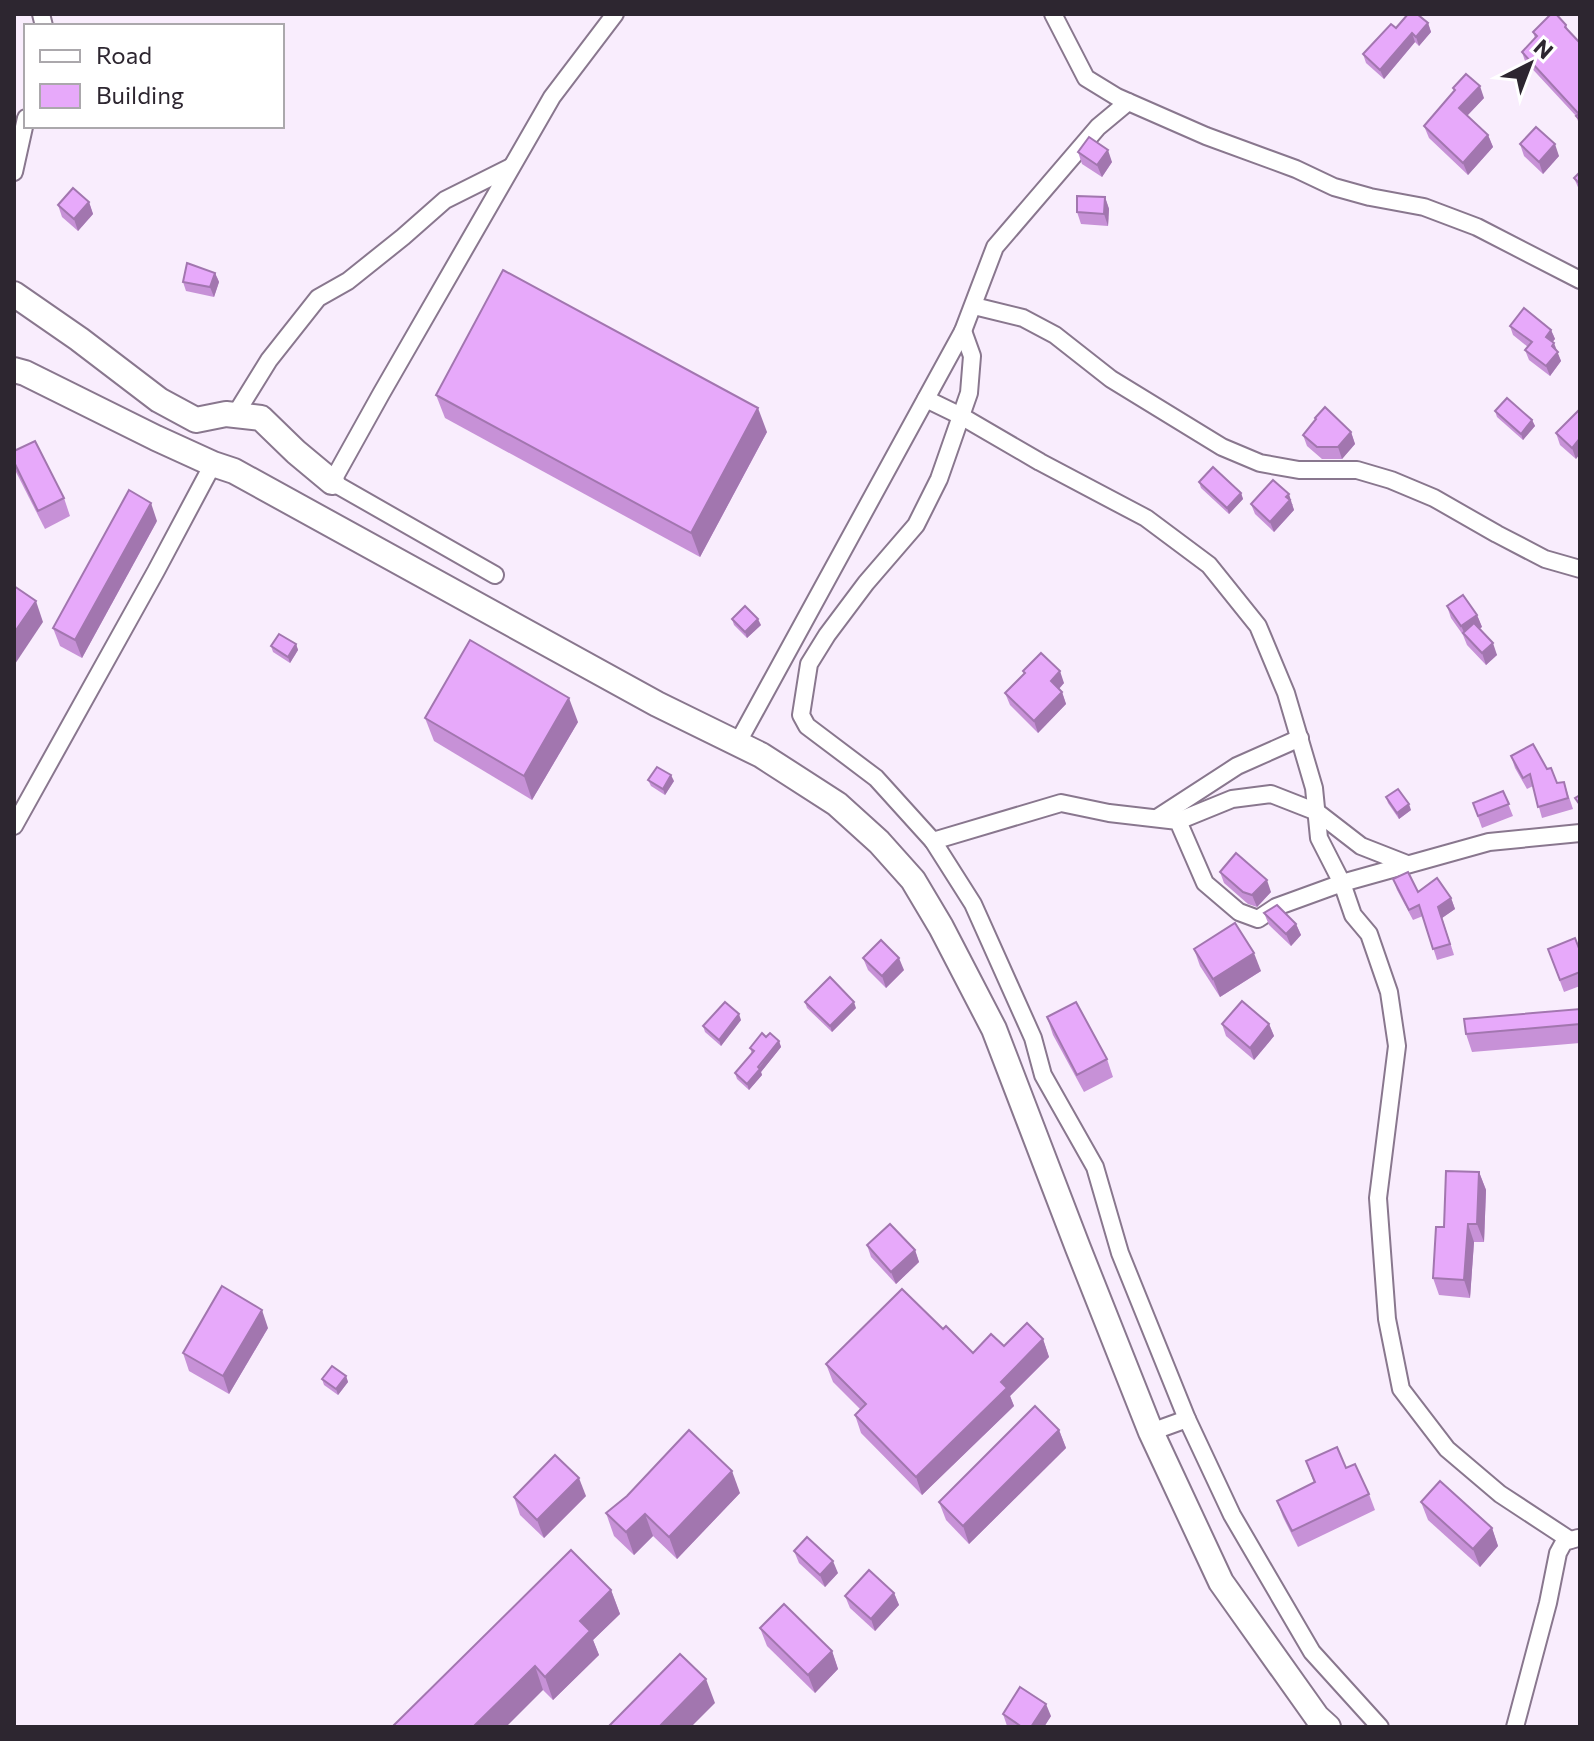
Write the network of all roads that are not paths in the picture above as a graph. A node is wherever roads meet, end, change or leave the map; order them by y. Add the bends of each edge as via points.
1 (615, 14) edge
2 (1053, 14) edge
3 (1128, 102) junction
4 (24, 127) edge
5 (511, 167) junction
6 (14, 172) edge
7 (1580, 280) edge
8 (14, 294) edge
9 (974, 306) junction
10 (963, 331) junction
11 (14, 370) edge
12 (926, 399) junction
13 (235, 415) junction
14 (961, 416) junction
15 (213, 464) junction
16 (332, 482) junction
17 (1580, 569) edge
18 (495, 575) dead end
19 (1300, 738) junction
20 (737, 744) junction
21 (1317, 812) junction
22 (1157, 818) junction
23 (1178, 821) junction
24 (14, 826) edge
25 (1580, 833) edge
26 (933, 841) junction
27 (1407, 864) junction
28 (1342, 883) junction
29 (1187, 1419) junction
30 (1151, 1432) junction
31 (1575, 1539) edge
32 (1328, 1727) edge
33 (1380, 1727) edge
34 (1515, 1727) edge

1 - 5 street via 552,97
2 - 3 street via 1086,78
3 - 7 street via 1334,187 1424,207 1477,227
3 - 9 street via 1098,127 995,247
4 - 6 street
5 - 13 street via 445,200 348,281 318,298 269,360
5 - 16 street
8 - 13 street via 159,400 196,420
9 - 10 street
9 - 17 street via 1023,318 1055,335 1111,379 1222,447 1260,463 1299,470 1357,470 1391,480 1545,559
10 - 12 street
10 - 14 street via 972,356
11 - 15 street
12 - 14 street
12 - 20 street
13 - 16 street via 261,418
14 - 19 street via 1146,518 1209,565 1258,626
14 - 26 street via 916,525 866,583 809,664 801,715 807,726 876,778
15 - 20 street
15 - 24 street
16 - 18 street
19 - 21 street
19 - 22 street via 1237,766
20 - 30 street via 837,804 913,880 994,1029
21 - 23 street via 1271,794 1232,799
21 - 27 street via 1361,846
21 - 28 street via 1319,838
22 - 23 street
22 - 26 street via 1061,803
23 - 28 street via 1205,883 1239,912 1258,919
25 - 27 street via 1489,842
26 - 29 street via 973,904 1033,1038 1043,1075 1095,1167 1120,1253
27 - 28 street
28 - 31 street via 1353,915 1369,934 1389,992 1397,1046 1378,1198 1387,1319 1401,1389 1447,1449 1500,1494
29 - 30 street
29 - 33 street via 1232,1515 1312,1652
30 - 32 street via 1221,1582
31 - 34 street via 1564,1542 1558,1553

